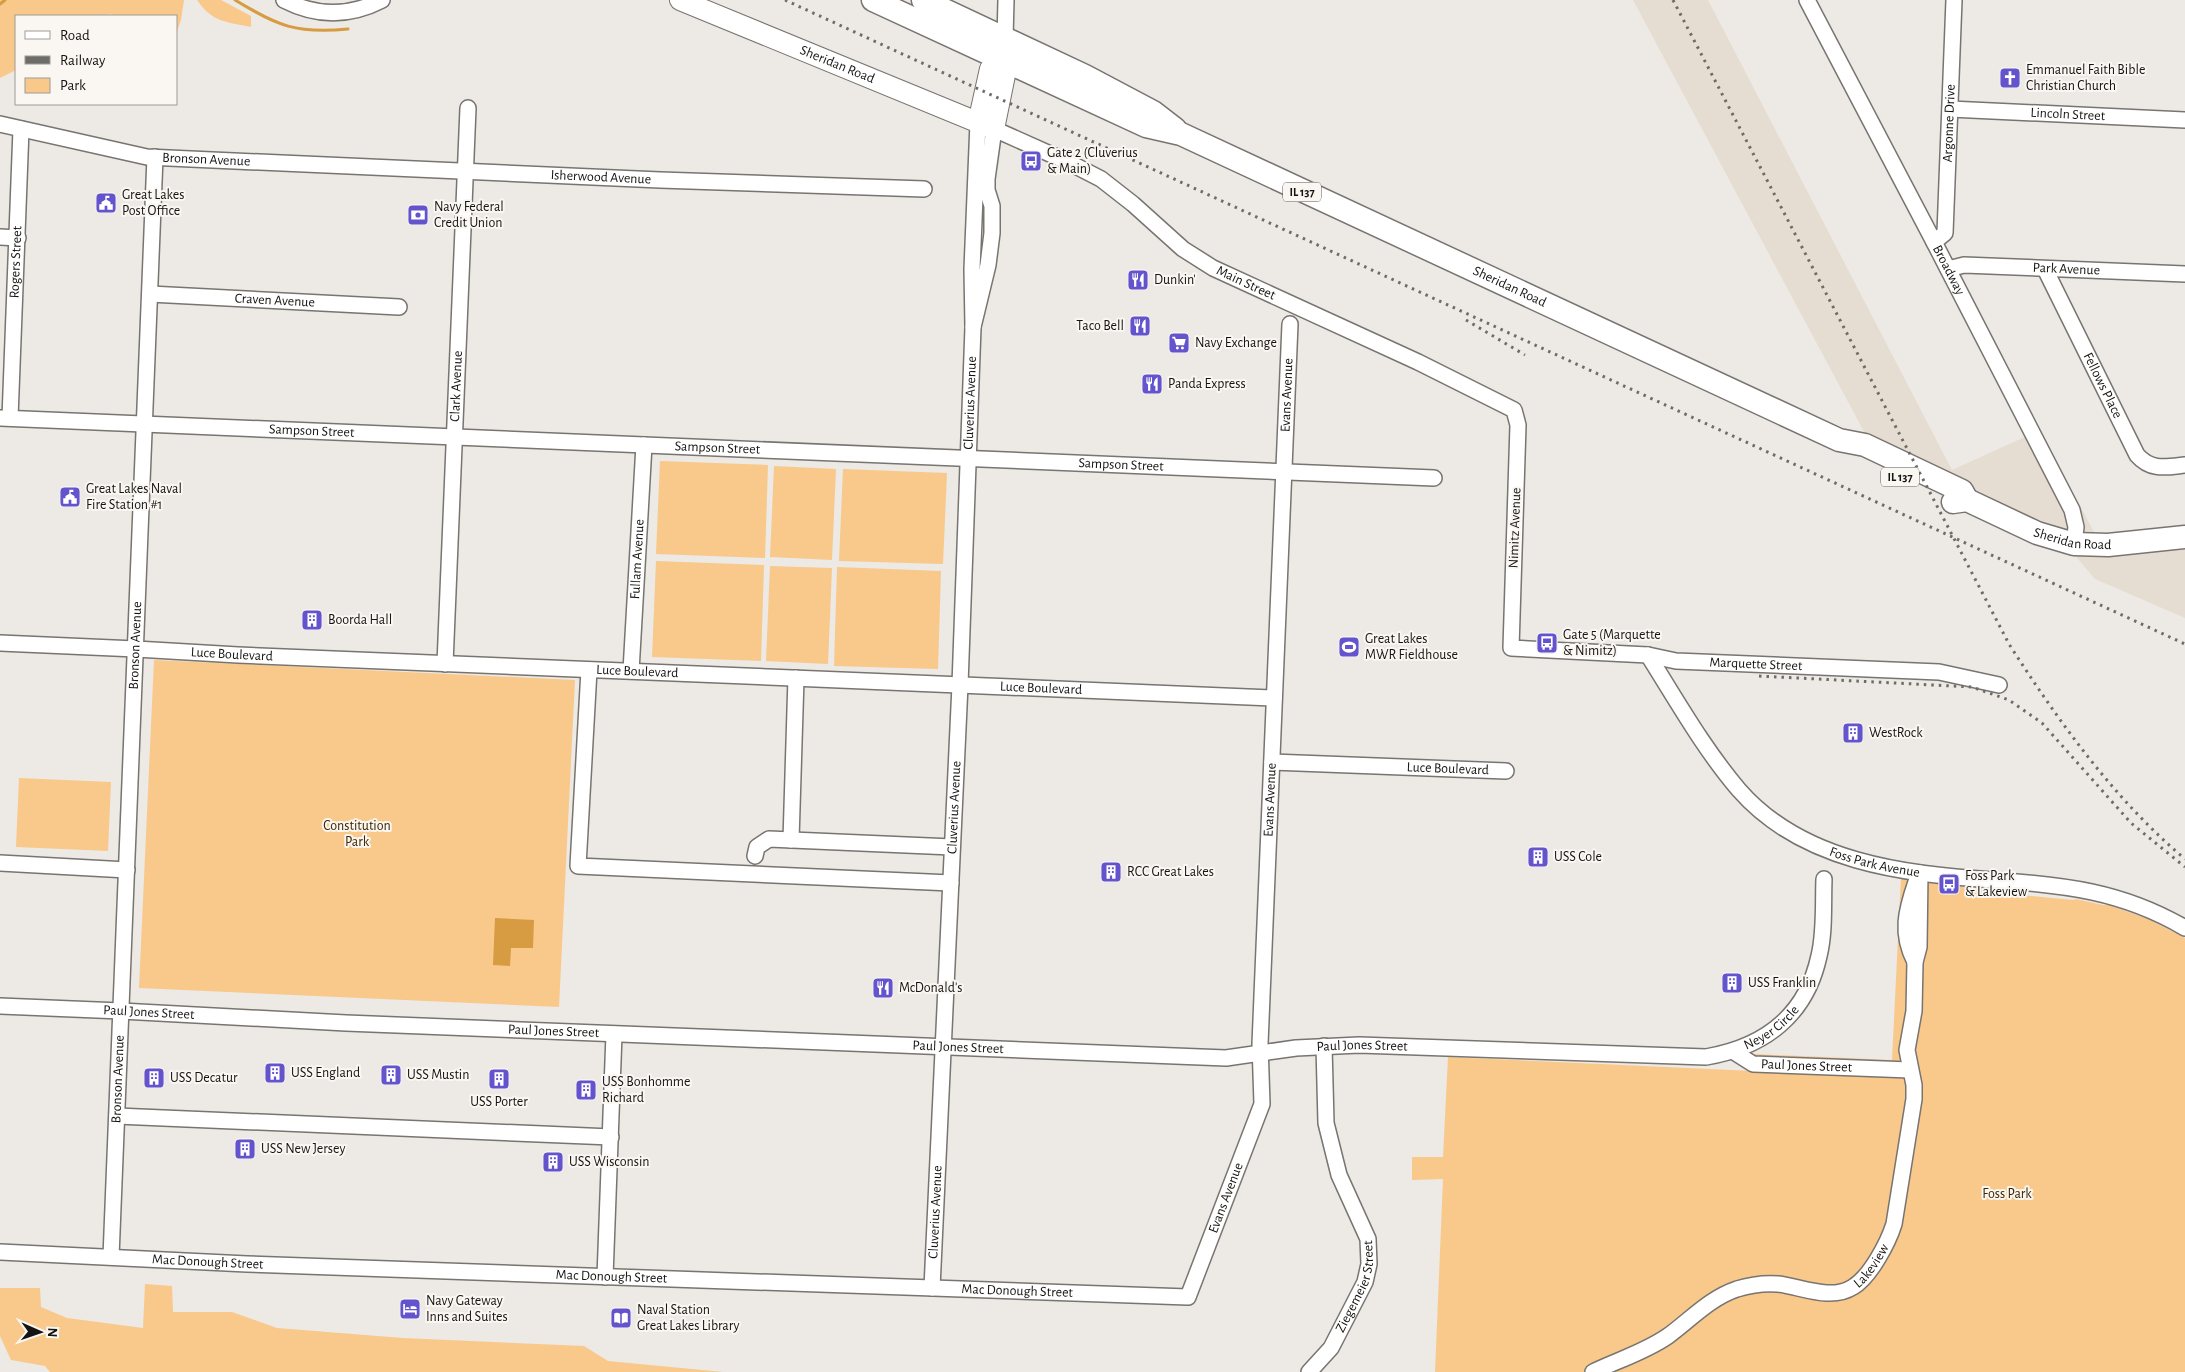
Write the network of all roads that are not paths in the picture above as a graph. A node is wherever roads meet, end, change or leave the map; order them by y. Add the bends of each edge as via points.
1 (284, 0) edge
2 (382, 0) edge
3 (680, 0) edge
4 (873, 0) edge
5 (923, 0) edge
6 (1006, 0) edge
7 (1807, 0) edge
8 (1954, 0) edge
9 (1003, 48) junction
10 (468, 108) dead end
11 (1950, 108) junction
12 (2185, 120) edge
13 (0, 124) edge
14 (986, 126) junction
15 (22, 129) junction
16 (155, 157) junction
17 (278, 162) joint
18 (465, 171) junction
19 (924, 189) dead end
20 (0, 237) edge
21 (18, 238) junction
22 (1934, 242) junction
23 (1948, 269) junction
24 (2045, 269) junction
25 (2185, 274) edge
26 (150, 294) junction
27 (7, 298) edge
28 (398, 307) dead end
29 (1290, 324) dead end
30 (1514, 410) joint
31 (5, 418) edge
32 (145, 424) junction
33 (454, 437) junction
34 (644, 445) junction
35 (967, 460) junction
36 (2185, 465) edge
37 (1284, 472) junction
38 (1434, 478) dead end
39 (2185, 537) edge
40 (2074, 544) junction
41 (0, 643) edge
42 (1511, 648) joint
43 (136, 649) junction
44 (1648, 656) junction
45 (445, 664) junction
46 (589, 670) junction
47 (632, 672) junction
48 (796, 678) junction
49 (960, 685) junction
50 (1999, 685) dead end
51 (1274, 698) junction
52 (1272, 762) junction
53 (1506, 771) dead end
54 (790, 840) junction
55 (952, 847) junction
56 (756, 856) dead end
57 (0, 863) edge
58 (127, 870) junction
59 (1920, 873) junction
60 (1824, 879) dead end
61 (950, 883) junction
62 (2185, 928) edge
63 (0, 1006) edge
64 (121, 1011) junction
65 (614, 1034) junction
66 (1324, 1046) junction
67 (943, 1047) junction
68 (1734, 1052) junction
69 (1260, 1054) junction
70 (1910, 1070) junction
71 (117, 1116) junction
72 (611, 1137) junction
73 (0, 1252) edge
74 (111, 1257) junction
75 (1201, 1264) joint
76 (604, 1276) junction
77 (932, 1288) junction
78 (1309, 1372) edge
79 (1592, 1372) edge

1 - 2 street via 297,7 320,12 346,13
3 - 14 main road, Sheridan Road
4 - 9 highway, IL 137
5 - 9 highway, IL 137
6 - 9 street
7 - 22 street, Broadway
8 - 11 street, Argonne Drive
9 - 14 main road via 1004,75
9 - 40 highway, Sheridan Road / IL 137 via 1086,76 1153,112 1181,134 1839,440 1865,445 1936,478 1962,491 1967,500 2037,533
10 - 18 street, Clark Avenue
11 - 12 street, Lincoln Street
11 - 22 street, Argonne Drive via 1945,233
13 - 15 street
14 - 30 street, Main Street via 1101,180 1183,249 1213,268
14 - 35 street, Cluverius Avenue via 972,269 973,328
15 - 16 street
15 - 21 street, Rogers Street
16 - 17 street, Bronson Avenue
16 - 26 street, Bronson Avenue
17 - 18 street, Isherwood Avenue
18 - 19 street, Isherwood Avenue
18 - 33 street, Clark Avenue
20 - 21 street
21 - 27 street, Rogers Street
22 - 23 street, Broadway
23 - 24 street, Park Avenue via 1964,265
23 - 40 street, Broadway via 2072,510 2076,527
24 - 25 street, Park Avenue
24 - 36 street, Fellows Place via 2137,455 2157,468
26 - 28 street, Craven Avenue
26 - 32 street, Bronson Avenue
27 - 31 street, Rogers Street
29 - 37 street, Evans Avenue
30 - 42 street, Nimitz Avenue via 1518,425
31 - 32 street, Sampson Street
32 - 33 street, Sampson Street
32 - 43 street, Bronson Avenue
33 - 34 street, Sampson Street
33 - 45 street, Clark Avenue
34 - 35 street, Sampson Street
34 - 47 street, Fullam Avenue
35 - 37 street, Sampson Street
35 - 49 street, Cluverius Avenue
37 - 38 street, Sampson Street
37 - 51 street, Evans Avenue
39 - 40 highway, Sheridan Road / IL 137 via 2108,545
41 - 43 street, Luce Boulevard
42 - 44 street, Marquette Street
43 - 45 street, Luce Boulevard
43 - 58 street, Bronson Avenue
44 - 50 street, Marquette Street via 1676,661 1939,672
44 - 59 street, Foss Park Avenue via 1716,761 1770,818 1815,846 1872,864
45 - 46 street, Luce Boulevard
46 - 47 street, Luce Boulevard
46 - 61 street via 578,866
47 - 48 street, Luce Boulevard
48 - 49 street, Luce Boulevard
48 - 54 street
49 - 51 street, Luce Boulevard
49 - 55 street, Cluverius Avenue
51 - 52 street, Evans Avenue
52 - 53 street, Luce Boulevard
52 - 69 street, Evans Avenue
54 - 55 street
54 - 56 street via 764,841
55 - 61 street, Cluverius Avenue
57 - 58 street
58 - 64 street, Bronson Avenue
59 - 62 street, Foss Park Avenue via 2078,888 2138,906
59 - 70 street, Lakeview via 1919,947 1908,1050
60 - 68 street, Neyer Circle via 1819,955 1808,990 1788,1018 1772,1032
61 - 67 street, Cluverius Avenue
63 - 64 street, Paul Jones Street
64 - 65 street, Paul Jones Street
64 - 71 street, Bronson Avenue
65 - 67 street, Paul Jones Street
65 - 72 street
66 - 68 street, Paul Jones Street via 1696,1058
66 - 69 street, Paul Jones Street
66 - 78 street, Ziegemeier Street via 1326,1123 1339,1174 1368,1239 1369,1264 1366,1282 1331,1348
67 - 69 street, Paul Jones Street via 1226,1058
67 - 77 street, Cluverius Avenue
68 - 70 street, Paul Jones Street via 1753,1064
69 - 75 street, Evans Avenue via 1262,1104
70 - 79 street, Lakeview via 1914,1099 1894,1224 1865,1276 1853,1287 1835,1292 1777,1284 1756,1284 1737,1289 1719,1297 1652,1346
71 - 72 street
71 - 74 street, Bronson Avenue
72 - 76 street
73 - 74 street, Mac Donough Street
74 - 76 street, Mac Donough Street
75 - 77 street, Mac Donough Street via 1188,1297
76 - 77 street, Mac Donough Street

